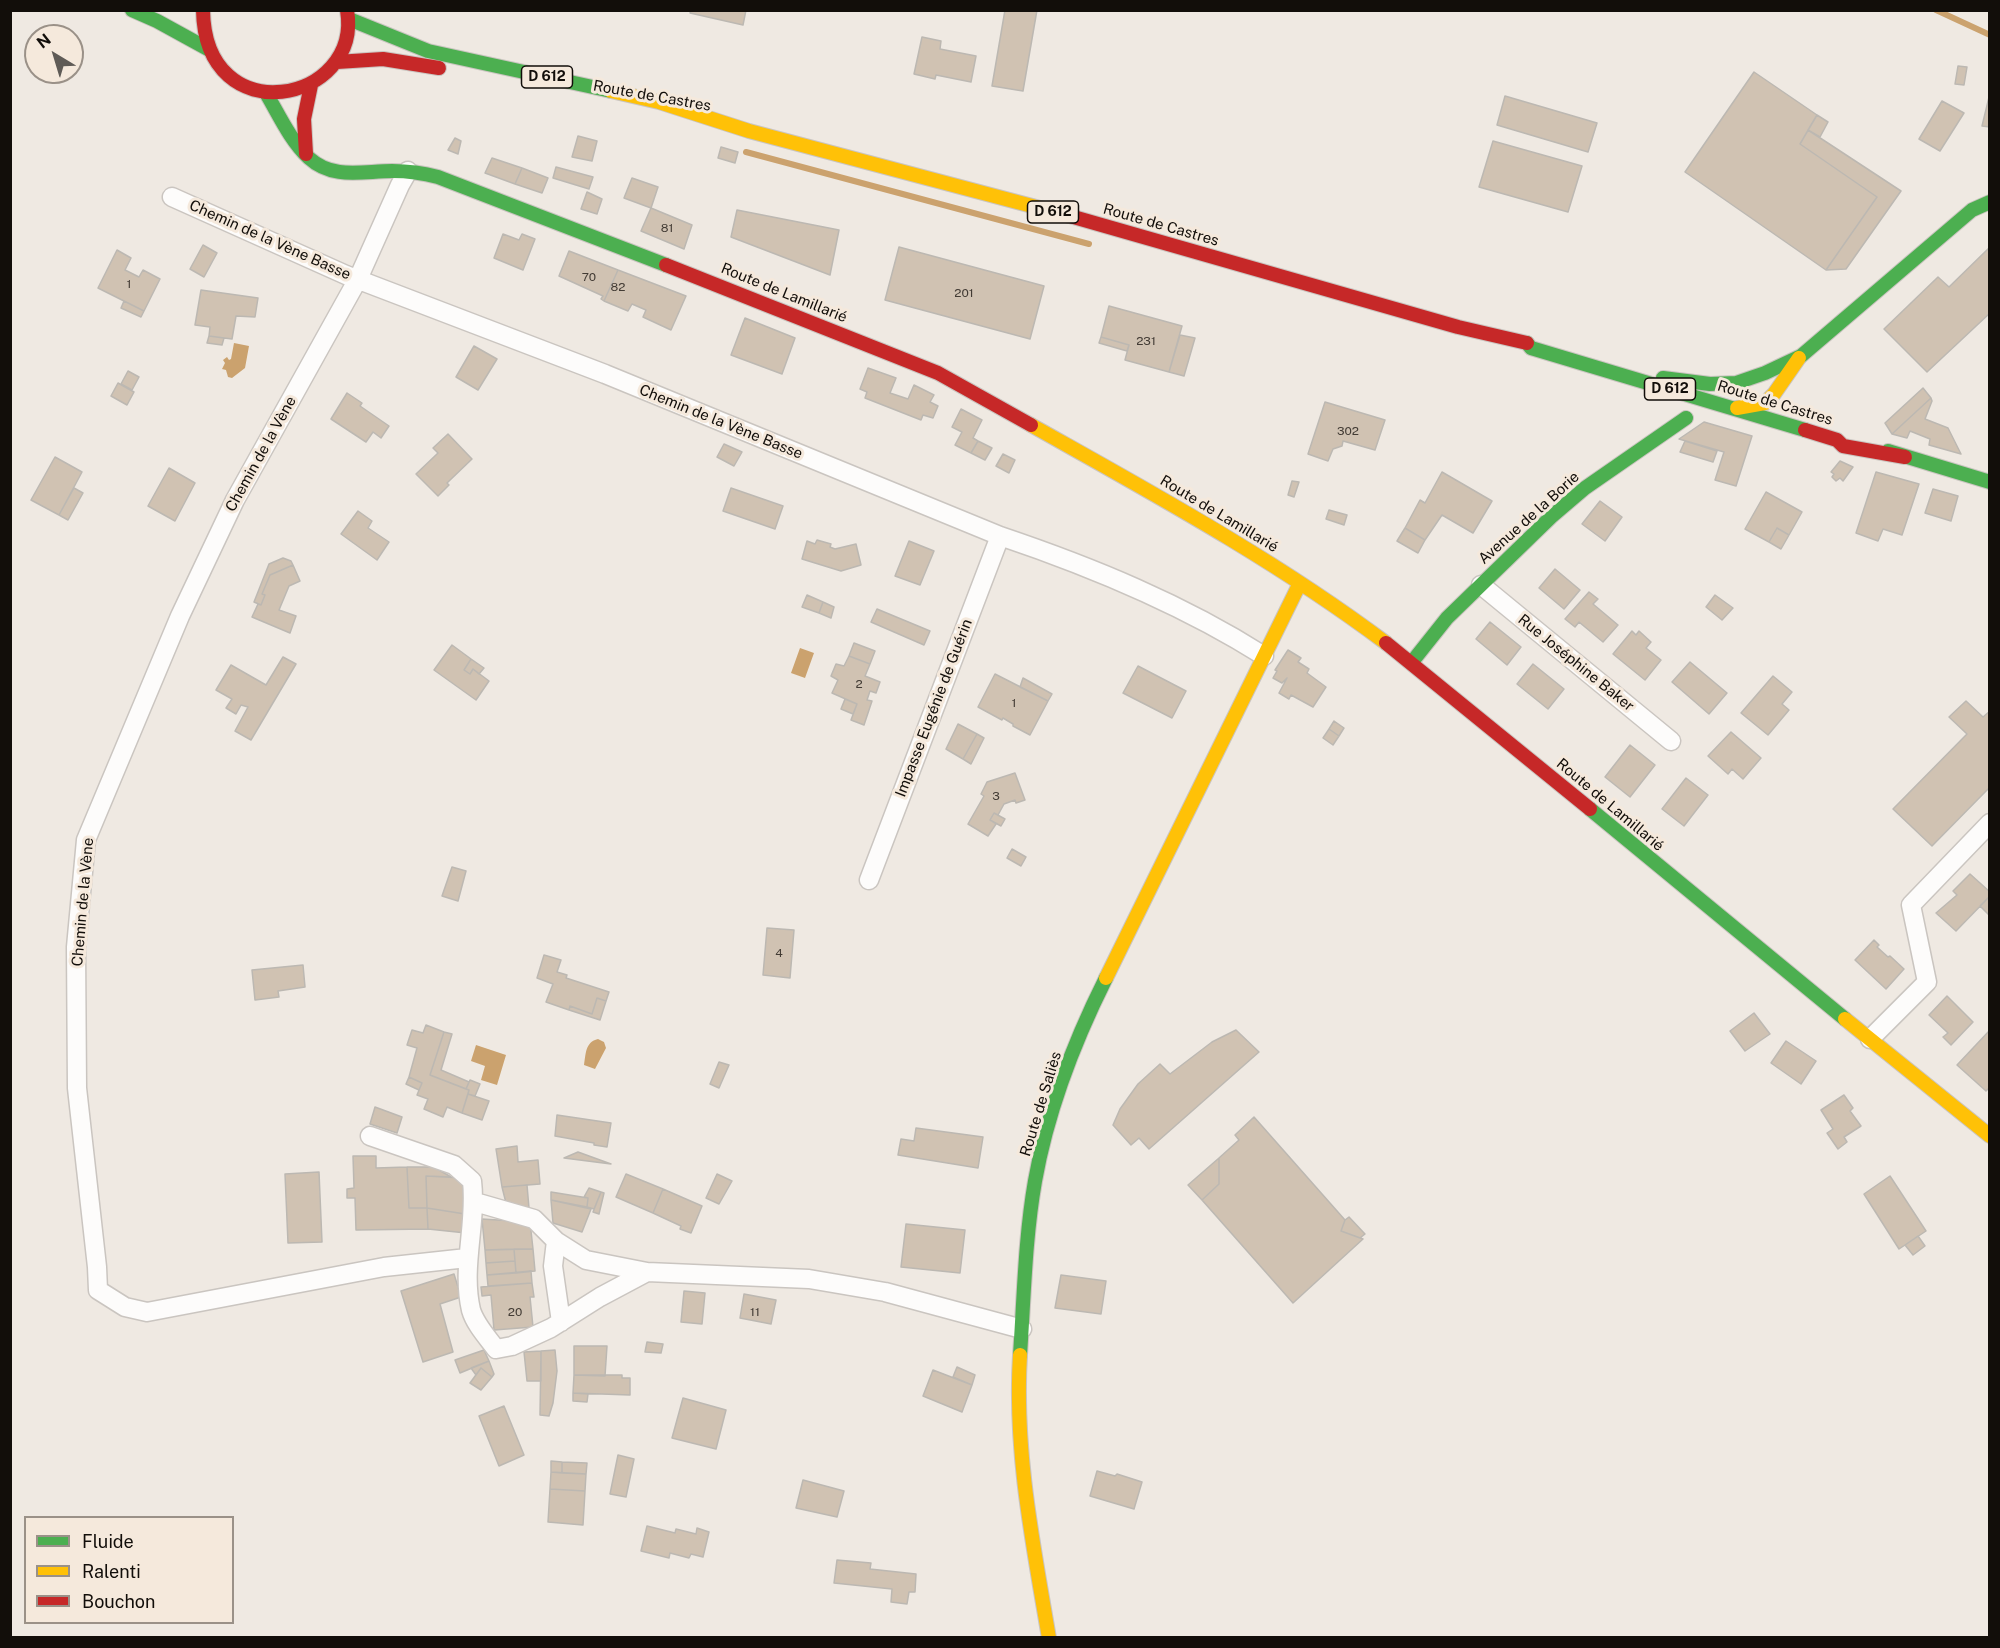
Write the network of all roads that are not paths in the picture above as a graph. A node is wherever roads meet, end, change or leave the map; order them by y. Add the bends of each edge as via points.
1 (132, 10) edge
2 (203, 10) edge
3 (348, 15) edge
4 (208, 49) junction
5 (337, 62) junction
6 (481, 77) dead end
7 (311, 85) junction
8 (266, 93) junction
9 (607, 104) dead end
10 (749, 131) junction
11 (306, 154) junction
12 (408, 171) junction
13 (172, 197) dead end
14 (1989, 202) edge
15 (357, 279) junction
16 (1801, 356) junction
17 (1602, 370) junction
18 (1737, 408) junction
19 (1686, 418) dead end
20 (1989, 482) edge
21 (1000, 536) junction
22 (1300, 583) junction
23 (1480, 585) junction
24 (1264, 656) junction
25 (1412, 662) junction
26 (1671, 741) dead end
27 (1989, 823) edge
28 (869, 880) dead end
29 (1870, 1039) junction
30 (370, 1136) dead end
31 (1989, 1136) edge
32 (474, 1202) junction
33 (556, 1241) junction
34 (467, 1258) junction
35 (647, 1272) junction
36 (561, 1322) junction
37 (1022, 1329) junction
38 (1049, 1638) edge

1 - 4 main road
2 - 4 main road
3 - 5 main road
3 - 10 main road, Route de Castres / D 612 via 428,51 630,95
4 - 8 main road via 229,77
5 - 6 main road via 383,58
5 - 7 main road
7 - 8 main road
7 - 11 main road via 303,120
8 - 11 main road, Route de Lamillarié
9 - 10 main road, Route de Castres / D 612
10 - 17 main road, Route de Castres / D 612 via 1048,210 1458,327 1526,342 1531,348
11 - 12 main road, Route de Lamillarié via 325,170 337,173
12 - 15 street, Chemin de la Vène
12 - 22 main road, Route de Lamillarié via 438,177 508,203 938,373 1166,501
13 - 15 street, Chemin de la Vène Basse
14 - 16 main road via 1972,210
15 - 21 street, Chemin de la Vène Basse via 605,374
15 - 34 street, Chemin de la Vène via 235,500 180,616 86,840 76,947 77,1088 98,1290 125,1306 147,1312 384,1267
16 - 17 main road via 1736,383 1710,384
16 - 18 main road via 1765,403
17 - 18 main road, Route de Castres / D 612
18 - 20 main road, Route de Castres / D 612 via 1837,440 1843,446 1905,457
19 - 23 main road, Avenue de la Borie via 1585,488
21 - 24 street, Chemin de la Vène Basse via 1155,597 1206,621
21 - 28 street, Impasse Eugénie de Guérin
22 - 24 main road, Route de Saliès
22 - 25 main road, Route de Lamillarié
23 - 25 main road, Avenue de la Borie
23 - 26 street, Rue Joséphine Baker
24 - 37 main road, Route de Saliès via 1103,983 1078,1042 1036,1174 1026,1249
25 - 29 main road, Route de Lamillarié
27 - 29 street via 1911,905 1927,982
29 - 31 main road, Route de Lamillarié
30 - 32 street via 454,1165 472,1181
32 - 33 street via 534,1220
32 - 34 street
33 - 35 street via 586,1260
33 - 36 street via 553,1266
34 - 36 street via 471,1311 496,1348 512,1346
35 - 36 street
35 - 37 street via 809,1279 885,1292
37 - 38 main road, Route de Saliès via 1019,1425 1027,1515

